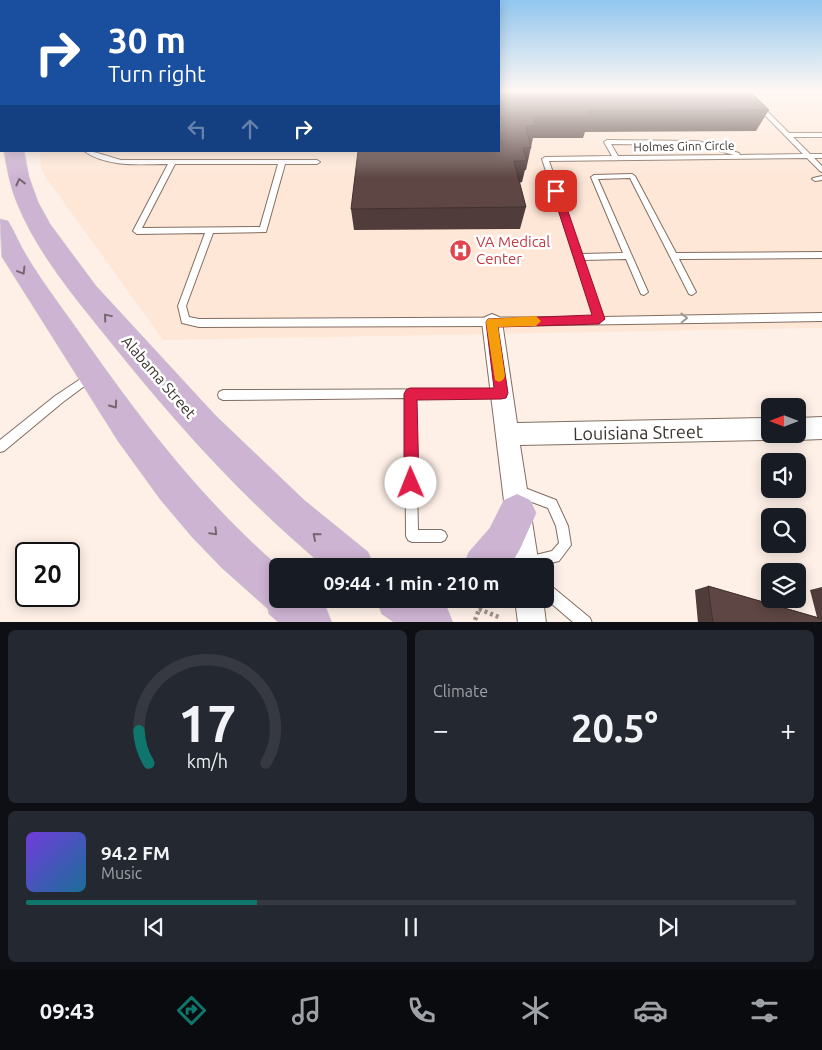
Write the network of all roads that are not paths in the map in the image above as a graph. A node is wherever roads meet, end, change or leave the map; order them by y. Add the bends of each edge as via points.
1 (773, 120) edge
2 (788, 135) junction
3 (822, 135) edge
4 (607, 142) joint
5 (14, 152) edge
6 (89, 152) edge
7 (809, 156) junction
8 (822, 156) edge
9 (749, 157) junction
10 (616, 158) junction
11 (172, 162) junction
12 (282, 162) junction
13 (317, 162) dead end
14 (822, 170) edge
15 (0, 227) edge
16 (210, 231) junction
17 (822, 255) edge
18 (578, 256) junction
19 (628, 256) junction
20 (674, 256) junction
21 (644, 292) dead end
22 (692, 292) dead end
23 (822, 317) edge
24 (599, 319) junction
25 (492, 322) junction
26 (93, 375) junction
27 (501, 393) junction
28 (410, 394) junction
29 (223, 395) dead end
30 (822, 428) edge
31 (761, 429) edge
32 (806, 429) edge
33 (507, 434) junction
34 (0, 447) edge
35 (516, 501) junction
36 (441, 536) dead end
37 (344, 558) edge
38 (493, 558) edge
39 (523, 558) edge
40 (551, 558) edge
41 (269, 585) edge
42 (554, 597) edge
43 (295, 608) edge
44 (411, 608) edge
45 (530, 608) edge
46 (311, 622) edge
47 (432, 622) edge
48 (532, 622) edge
49 (585, 622) edge

1 - 2 lane
2 - 3 lane
2 - 7 lane
4 - 9 lane via 698,143
4 - 10 lane
37 -> 5 main road, Alabama Street via 236,462 163,384 66,266 38,225 24,197
6 - 11 lane via 121,162
7 - 8 lane, Holmes Ginn Circle
7 - 9 lane, Holmes Ginn Circle
7 - 14 lane
9 - 10 lane, Holmes Ginn Circle
10 - 18 lane, Holmes Ginn Circle via 545,159
11 - 12 lane
11 - 16 lane via 137,231
12 - 13 lane
12 - 16 lane via 263,230
15 -> 26 main road via 30,284
16 - 25 lane via 182,306 184,320 199,323
17 - 20 lane
18 - 19 lane
18 - 24 lane
19 - 20 lane via 594,176 632,176
19 - 21 lane
20 - 22 lane
24 -> 23 lane
24 - 25 lane
25 - 27 street
26 - 34 lane via 59,398
26 -> 41 main road via 147,453 195,512
27 - 28 lane
27 - 33 street
28 - 29 lane
28 - 36 lane via 412,536
30 - 32 street
31 - 33 street, Louisiana Street
33 - 35 street
35 - 38 main road via 504,542
35 - 39 street
35 - 40 lane via 552,504 562,526 565,544
42 - 49 lane
43 - 46 main road
44 - 47 main road
45 - 48 street

